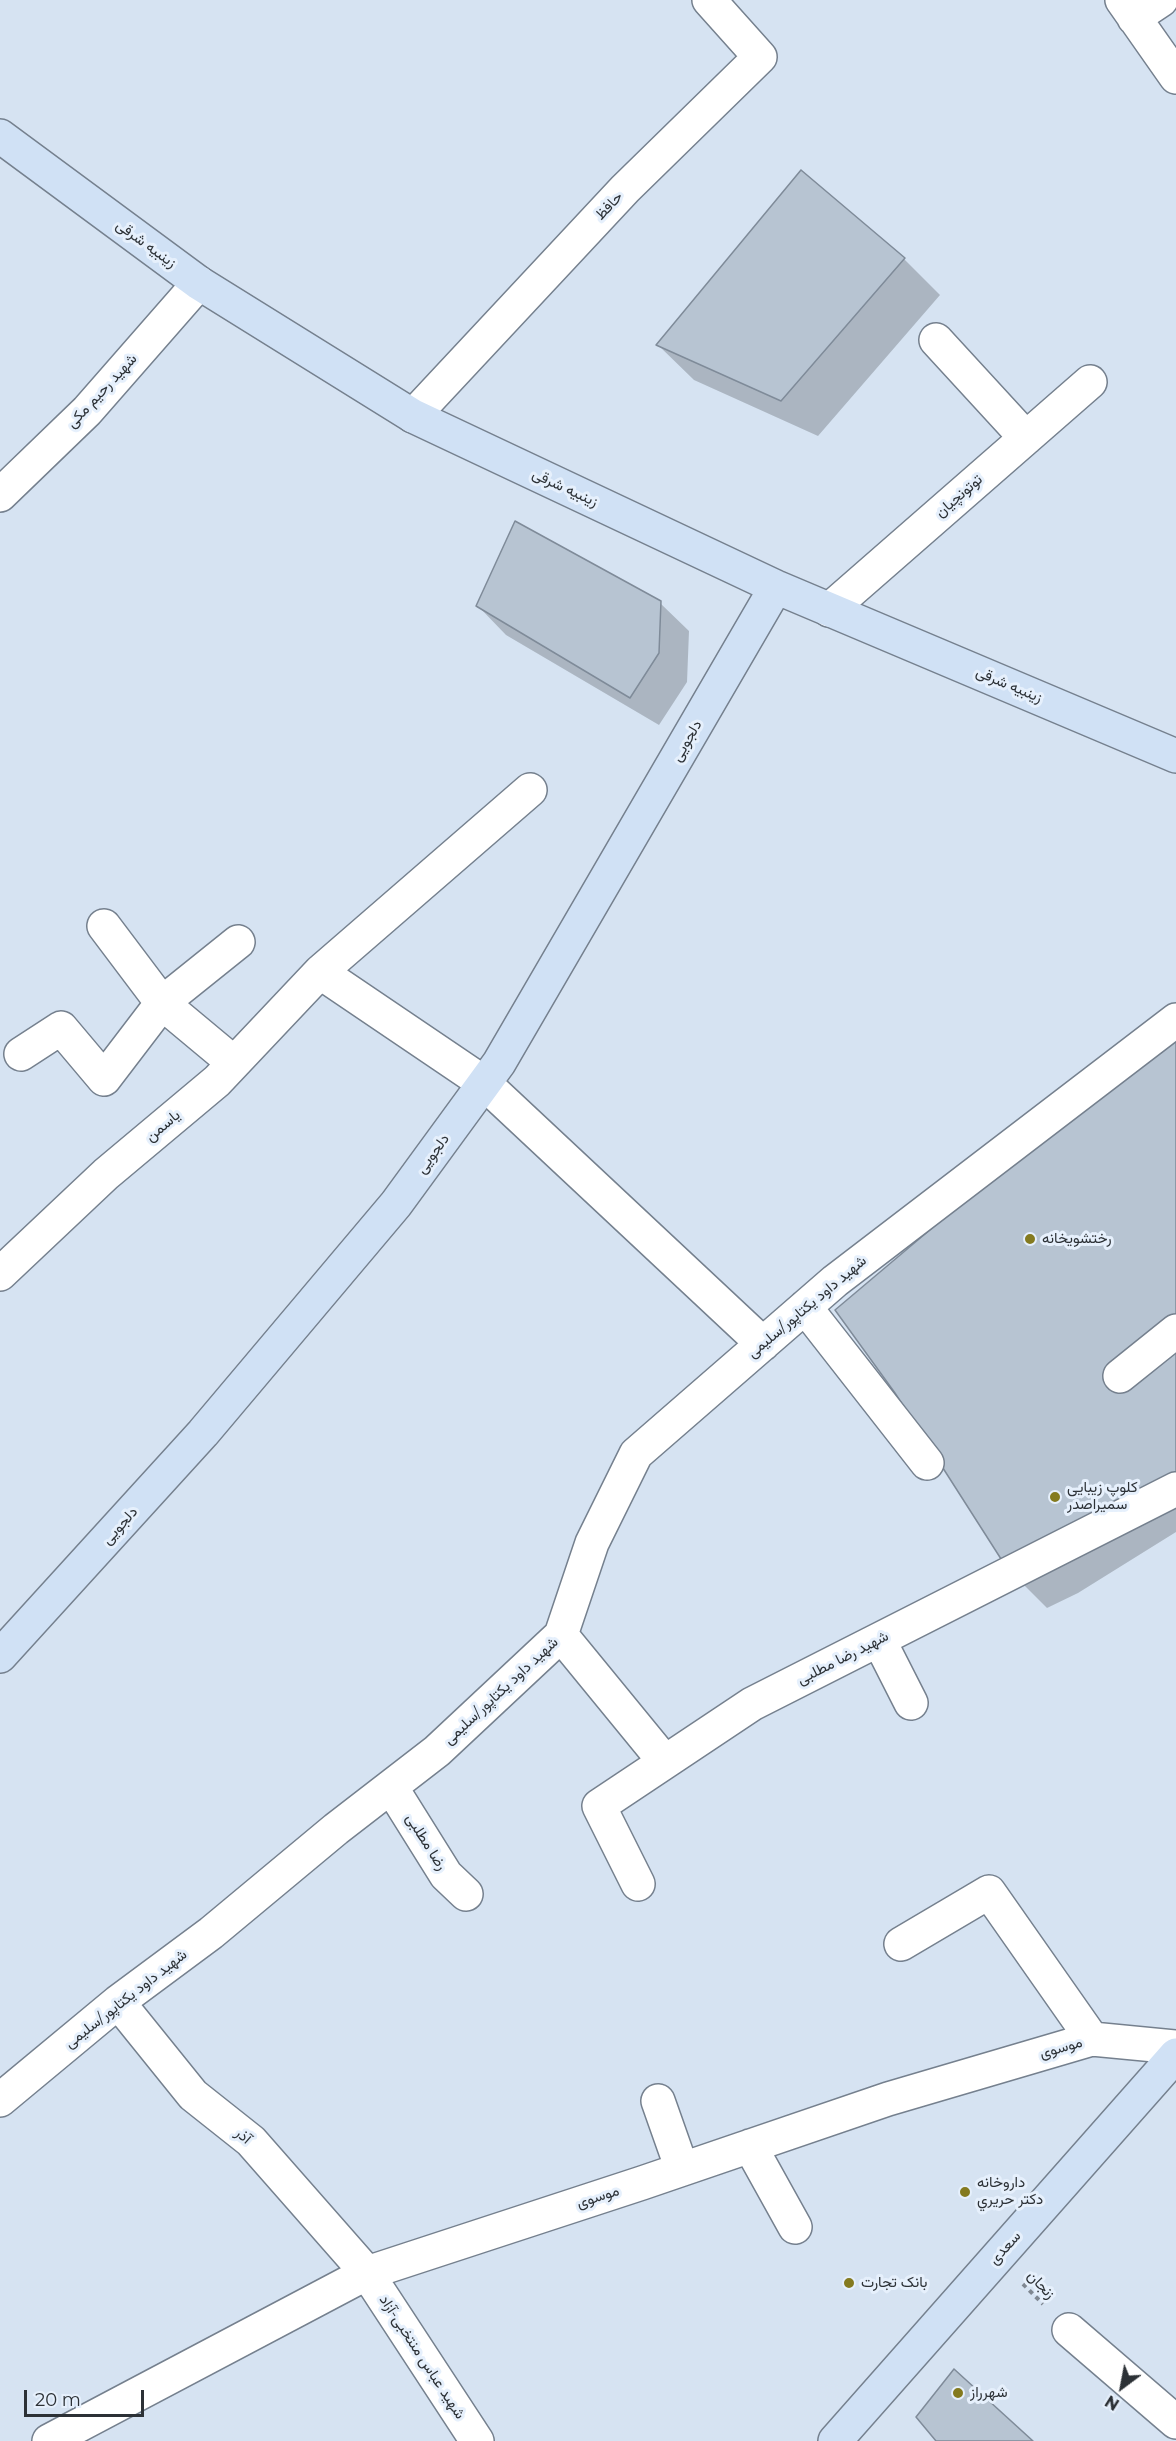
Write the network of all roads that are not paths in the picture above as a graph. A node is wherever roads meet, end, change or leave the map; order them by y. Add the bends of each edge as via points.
1 (709, 0) edge
2 (1161, 0) edge
3 (1128, 9) edge
4 (1176, 76) edge
5 (0, 136) edge
6 (199, 283) junction
7 (936, 340) dead end
8 (1090, 382) dead end
9 (413, 416) junction
10 (1026, 438) junction
11 (0, 495) edge
12 (776, 587) junction
13 (829, 610) junction
14 (1176, 756) edge
15 (530, 790) dead end
16 (104, 926) dead end
17 (238, 942) dead end
18 (320, 972) junction
19 (162, 1003) junction
20 (1176, 1020) edge
21 (21, 1054) dead end
22 (234, 1063) junction
23 (484, 1083) junction
24 (0, 1274) edge
25 (805, 1307) junction
26 (1176, 1331) edge
27 (763, 1344) junction
28 (1120, 1376) dead end
29 (927, 1463) dead end
30 (1176, 1489) edge
31 (561, 1635) junction
32 (879, 1640) junction
33 (0, 1656) edge
34 (911, 1703) dead end
35 (665, 1762) junction
36 (391, 1787) junction
37 (638, 1884) dead end
38 (466, 1894) dead end
39 (901, 1944) dead end
40 (118, 2002) junction
41 (1092, 2039) junction
42 (1176, 2047) edge
43 (1176, 2055) edge
44 (0, 2100) edge
45 (658, 2101) dead end
46 (750, 2146) junction
47 (682, 2169) junction
48 (795, 2227) dead end
49 (367, 2272) junction
50 (1069, 2330) road end
51 (1176, 2422) edge
52 (49, 2441) edge
53 (477, 2441) edge
54 (835, 2441) edge

1 - 9 street, حافظ via 760,57 625,189
2 - 3 street
3 - 4 street
5 - 6 main road, زینبیه شرقی
6 - 9 main road, زینبیه شرقی
6 - 11 street, شهید رحیم مکی via 87,411
7 - 10 street
8 - 10 street, توتونچیان
9 - 12 main road, زینبیه شرقی
10 - 13 street, توتونچیان
12 - 13 main road, زینبیه شرقی
12 - 23 main road, دلجویی via 506,1053
13 - 14 main road, زینبیه شرقی
15 - 18 street, یاسمن
16 - 19 street
17 - 19 street
18 - 22 street, یاسمن
18 - 23 street
19 - 21 street via 104,1079 61,1029
19 - 22 street
20 - 25 street, شهید داود یکتاپور/سلیمی
22 - 24 street, یاسمن via 106,1174
23 - 27 street
23 - 33 main road, دلجویی via 396,1204 203,1433
25 - 27 street, شهید داود یکتاپور/سلیمی
25 - 29 street
26 - 28 street
27 - 31 street, شهید داود یکتاپور/سلیمی via 636,1454 592,1543
30 - 32 street, شهید رضا مطلبی
31 - 35 street
31 - 36 street, شهید داود یکتاپور/سلیمی via 437,1751
32 - 34 street
32 - 35 street, شهید رضا مطلبی via 752,1704
35 - 37 street, شهید رضا مطلبی via 599,1806
36 - 38 street, رضا مطلبی via 446,1875
36 - 40 street, شهید داود یکتاپور/سلیمی via 211,1933
39 - 41 street via 990,1892
40 - 44 street, شهید داود یکتاپور/سلیمی
40 - 49 street, آذر via 193,2095 251,2141
41 - 42 street, موسوی
41 - 46 street, موسوی via 888,2099
43 - 54 main road, سعدی
45 - 47 street
46 - 47 street, موسوی
46 - 48 street
47 - 49 street, موسوی
49 - 52 street, موسوی
49 - 53 street, شهید عباس منتخبی-آزاد
50 - 51 street

